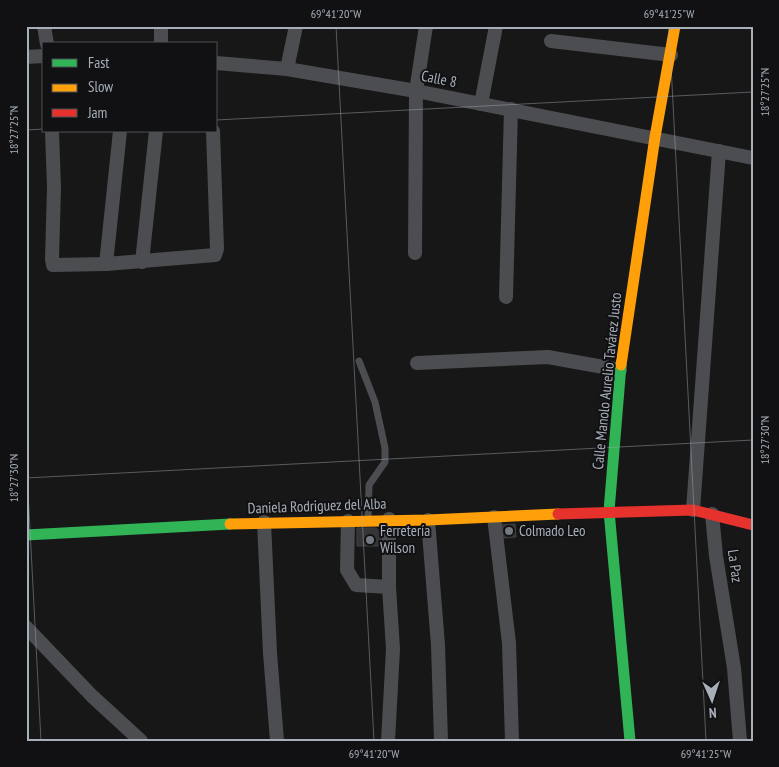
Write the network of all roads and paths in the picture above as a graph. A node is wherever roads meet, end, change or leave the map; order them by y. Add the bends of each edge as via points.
1 (44, 26) edge
2 (161, 26) edge
3 (296, 26) edge
4 (426, 26) edge
5 (496, 26) edge
6 (675, 26) edge
7 (551, 41) dead end
8 (47, 42) edge
9 (161, 42) edge
10 (671, 55) junction
11 (42, 56) edge
12 (26, 57) edge
13 (218, 63) edge
14 (287, 69) junction
15 (416, 91) junction
16 (481, 104) junction
17 (511, 109) junction
18 (52, 132) edge
19 (120, 132) edge
20 (156, 132) edge
21 (213, 132) edge
22 (655, 137) junction
23 (719, 151) junction
24 (753, 158) edge
25 (415, 253) dead end
26 (142, 262) junction
27 (106, 264) junction
28 (506, 297) dead end
29 (359, 361) dead end
30 (417, 363) dead end
31 (620, 370) junction
32 (693, 510) junction
33 (609, 511) junction
34 (712, 514) junction
35 (494, 517) junction
36 (389, 519) junction
37 (348, 520) junction
38 (368, 520) junction
39 (428, 520) junction
40 (264, 522) junction
41 (753, 525) edge
42 (26, 535) edge
43 (389, 587) junction
44 (26, 627) edge
45 (141, 741) edge
46 (278, 741) edge
47 (388, 741) edge
48 (441, 741) edge
49 (512, 741) edge
50 (630, 741) edge
51 (740, 741) edge

1 - 8 street
2 - 9 street
3 - 14 street
4 - 15 street
5 - 16 street
6 - 10 street, Calle Manolo Aurelio Tavárez Justo
7 - 10 street
10 - 22 street, Calle Manolo Aurelio Tavárez Justo
11 - 12 street
13 - 14 street, Calle 8
14 - 15 street, Calle 8
15 - 16 street, Calle 8
15 - 25 street
16 - 17 street, Calle 8
17 - 22 street, Calle 8
17 - 28 street
18 - 27 street via 53,265
19 - 27 street
20 - 26 street
21 - 26 street via 215,255
22 - 23 street, Calle 8
22 - 31 street, Calle Manolo Aurelio Tavárez Justo
23 - 24 street, Calle 8
23 - 32 street
26 - 27 street
29 - 38 lane via 375,402 385,448 385,462 369,485
30 - 31 street via 548,357
31 - 33 street, Calle Manolo Aurelio Tavárez Justo
32 - 33 street, Daniela Rodriguez del Alba
32 - 34 street, Daniela Rodriguez del Alba
33 - 35 street, Daniela Rodriguez del Alba
33 - 50 street, Calle Manolo Aurelio Tavárez Justo
34 - 41 street, Daniela Rodriguez del Alba
34 - 51 street, La Paz via 734,668
35 - 39 street, Daniela Rodriguez del Alba
35 - 49 street via 509,644
36 - 38 street, Daniela Rodriguez del Alba
36 - 39 street, Daniela Rodriguez del Alba
36 - 43 street
37 - 38 street, Daniela Rodriguez del Alba
37 - 40 street, Daniela Rodriguez del Alba
37 - 43 street via 347,570 356,584
39 - 48 street via 438,645
40 - 42 street, Daniela Rodriguez del Alba
40 - 46 street
43 - 47 street via 392,649
44 - 45 street via 92,696

